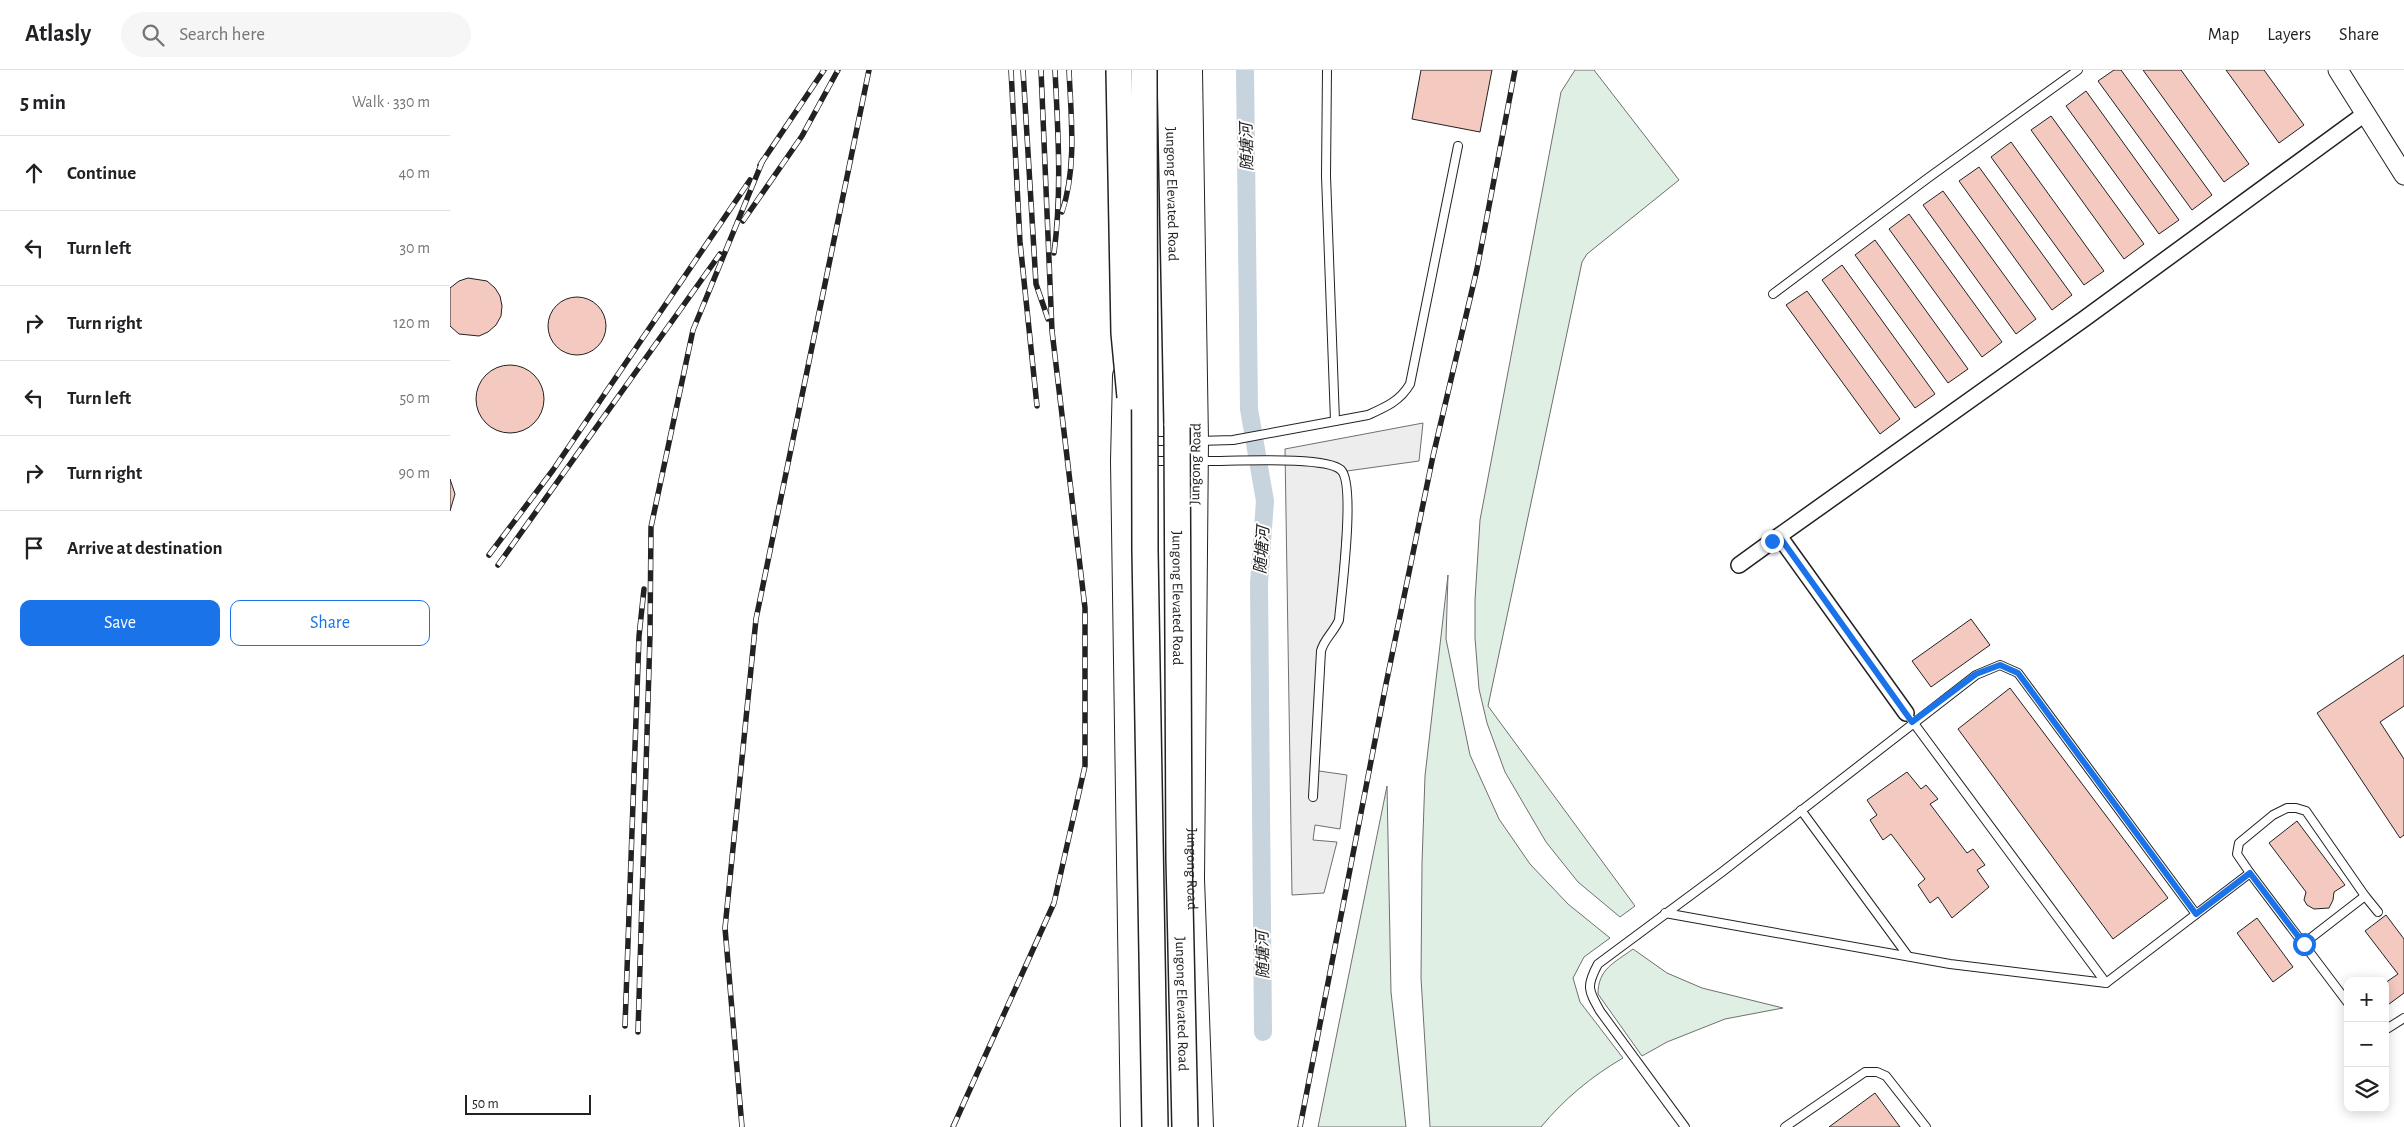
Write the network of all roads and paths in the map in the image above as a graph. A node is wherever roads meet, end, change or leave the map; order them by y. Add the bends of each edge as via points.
1 (1119, 70) edge
2 (1131, 70) edge
3 (1144, 70) edge
4 (1170, 70) edge
5 (1190, 70) edge
6 (1327, 70) edge
7 (2078, 70) edge
8 (2338, 70) edge
9 (2366, 113) junction
10 (1458, 146) dead end
11 (2404, 175) edge
12 (1774, 294) dead end
13 (1335, 421) junction
14 (1123, 451) junction
15 (1195, 451) junction
16 (1779, 536) junction
17 (1146, 551) junction
18 (1738, 565) dead end
19 (1909, 717) junction
20 (1313, 797) dead end
21 (1801, 810) junction
22 (2250, 873) junction
23 (2365, 896) junction
24 (2378, 912) dead end
25 (1665, 913) junction
26 (2196, 914) junction
27 (2304, 944) junction
28 (1908, 956) junction
29 (2106, 983) junction
30 (2344, 999) edge
31 (2404, 1018) edge
32 (2389, 1027) edge
33 (1133, 1127) edge
34 (1155, 1127) edge
35 (1185, 1127) edge
36 (1202, 1127) edge
37 (1685, 1127) edge
38 (1785, 1127) edge
39 (1926, 1127) edge

1 - 17 highway, bridge via 1124,332
2 - 14 main road
3 - 17 highway, Jungong Elevated Road, bridge
4 - 35 highway, Jungong Elevated Road, bridge
5 - 15 main road, Jungong Road
6 - 13 lane via 1326,176
7 - 12 lane
8 - 9 street
9 - 11 street
9 - 16 street
10 - 13 lane via 1410,384 1402,396 1386,408
13 - 15 lane via 1233,440
14 - 15 lane
14 - 15 lane
14 - 33 main road
15 - 20 lane via 1236,462 1288,460 1331,466 1341,470 1347,479 1348,514 1339,620 1321,651
15 - 36 main road, Jungong Road via 1192,879
16 - 18 street
16 - 19 street
17 - 34 highway, Jungong Elevated Road, bridge
19 - 21 lane
19 - 26 lane via 1976,674 2000,665 2018,673
19 - 29 lane
21 - 25 lane
21 - 28 lane
22 - 23 lane via 2237,854 2239,843 2273,815 2287,808 2296,808 2306,811
22 - 26 lane
22 - 27 lane
23 - 24 lane
23 - 27 lane
25 - 28 lane
25 - 37 lane via 1598,964 1590,979 1589,993
26 - 29 lane
27 - 30 lane
28 - 29 lane
31 - 32 lane
38 - 39 lane via 1865,1072 1877,1072 1886,1076

